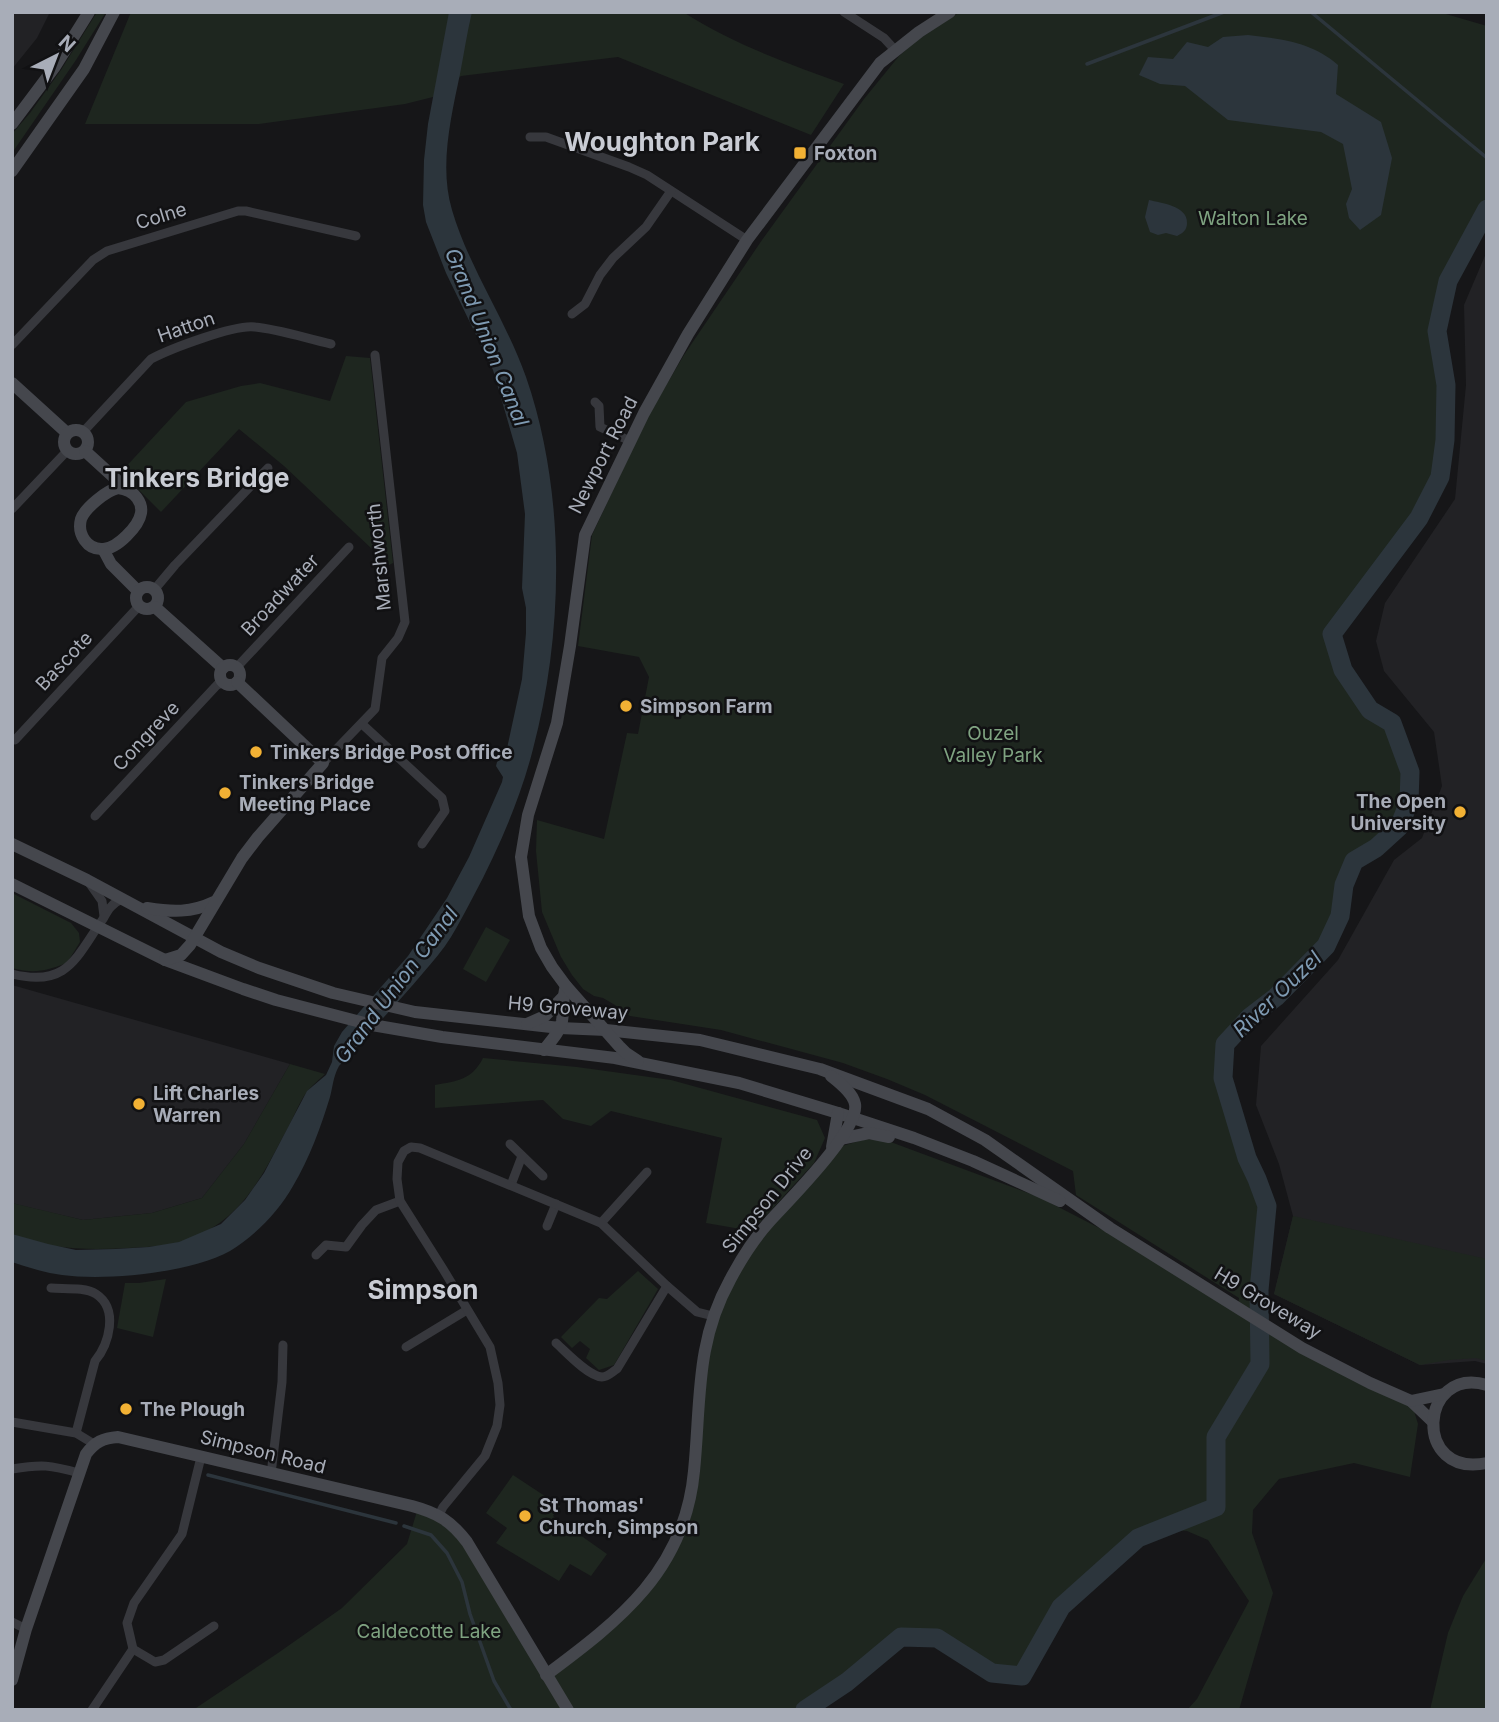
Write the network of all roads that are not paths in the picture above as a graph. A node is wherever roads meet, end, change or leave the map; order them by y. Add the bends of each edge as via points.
1 (89, 12) edge
2 (114, 12) edge
3 (844, 12) edge
4 (950, 12) edge
5 (895, 50) junction
6 (12, 124) edge
7 (530, 137) dead end
8 (12, 171) edge
9 (671, 191) junction
10 (356, 236) dead end
11 (747, 240) junction
12 (572, 314) dead end
13 (331, 344) dead end
14 (12, 345) edge
15 (376, 355) dead end
16 (12, 383) edge
17 (596, 402) dead end
18 (83, 432) junction
19 (67, 433) junction
20 (630, 441) junction
21 (85, 450) junction
22 (67, 451) junction
23 (268, 468) dead end
24 (123, 488) junction
25 (12, 509) edge
26 (349, 547) dead end
27 (103, 549) junction
28 (154, 590) junction
29 (138, 591) junction
30 (139, 606) junction
31 (155, 607) junction
32 (237, 667) junction
33 (223, 668) junction
34 (223, 682) junction
35 (237, 682) junction
36 (362, 724) junction
37 (15, 740) dead end
38 (323, 764) junction
39 (95, 816) dead end
40 (12, 844) edge
41 (422, 844) dead end
42 (87, 880) junction
43 (12, 884) edge
44 (128, 902) junction
45 (215, 902) junction
46 (168, 918) junction
47 (100, 922) junction
48 (192, 942) junction
49 (162, 958) junction
50 (12, 974) edge
51 (208, 976) junction
52 (564, 992) junction
53 (527, 1024) junction
54 (560, 1028) junction
55 (606, 1030) junction
56 (544, 1050) junction
57 (638, 1061) junction
58 (820, 1069) junction
59 (881, 1091) junction
60 (855, 1102) junction
61 (838, 1113) junction
62 (853, 1118) junction
63 (510, 1144) dead end
64 (836, 1144) junction
65 (522, 1156) junction
66 (973, 1161) junction
67 (647, 1172) dead end
68 (543, 1176) dead end
69 (511, 1185) junction
70 (400, 1201) junction
71 (556, 1204) junction
72 (601, 1223) junction
73 (547, 1226) dead end
74 (1110, 1227) junction
75 (316, 1255) dead end
76 (667, 1286) junction
77 (51, 1288) dead end
78 (467, 1310) junction
79 (713, 1316) junction
80 (556, 1343) dead end
81 (283, 1345) dead end
82 (406, 1347) dead end
83 (1487, 1385) edge
84 (1444, 1394) junction
85 (1411, 1401) junction
86 (1432, 1421) junction
87 (12, 1422) edge
88 (76, 1433) junction
89 (94, 1444) junction
90 (201, 1457) junction
91 (1487, 1463) edge
92 (12, 1469) edge
93 (79, 1473) junction
94 (271, 1474) junction
95 (439, 1516) junction
96 (12, 1622) edge
97 (214, 1626) dead end
98 (26, 1629) junction
99 (133, 1649) junction
100 (546, 1675) junction
101 (12, 1680) edge
102 (92, 1710) edge
103 (568, 1710) edge

1 - 6 street
2 - 8 street via 84,69
3 - 5 street
4 - 5 street, Newport Road
5 - 11 street, Newport Road via 880,63
7 - 9 street via 546,137 629,167
9 - 11 street
9 - 12 street via 646,228 613,258 585,303
10 - 14 street, Colne via 238,211 107,251
11 - 20 street, Newport Road via 688,334
13 - 18 street, Hatton via 242,327 164,351 151,359
15 - 36 street, Marshworth via 405,622 382,659 375,709
16 - 19 street
17 - 20 street via 600,427
18 - 19 street
18 - 21 street via 88,441
19 - 22 street via 63,444
20 - 52 street, Newport Road via 584,535 557,723 528,815 521,857 529,916
21 - 22 street
21 - 24 street
22 - 25 street
23 - 28 street
24 - 27 street via 136,496 142,508 139,521 118,543
24 - 27 street via 109,491 81,520 84,540
26 - 32 street, Broadwater
27 - 29 street
28 - 29 street
28 - 31 street via 158,596
29 - 30 street
30 - 31 street via 146,610
30 - 37 street, Bascote
31 - 33 street
32 - 33 street
32 - 35 street
33 - 34 street
34 - 35 street
34 - 39 street, Congreve
35 - 38 street
36 - 38 street, Marshworth
36 - 41 street via 427,790 442,798 445,811
38 - 45 street, Marshworth via 258,837
40 - 42 street
42 - 44 street
42 - 47 street via 104,908
43 - 47 street, H9 Groveway
44 - 46 street
44 - 47 street via 111,906
45 - 46 street
45 - 48 street, Marshworth
46 - 48 street, H9 Groveway
47 - 49 street, H9 Groveway
47 - 50 street via 64,971 46,977
48 - 49 street via 181,955
48 - 51 street via 194,962
48 - 53 street, H9 Groveway via 333,993 415,1012
49 - 51 street, H9 Groveway
51 - 56 street, H9 Groveway via 372,1025
52 - 53 street via 545,1016
52 - 54 street
52 - 55 street, Newport Road
53 - 54 street, H9 Groveway
54 - 55 street, H9 Groveway
54 - 56 street
55 - 57 street, Newport Road
55 - 58 street, H9 Groveway via 700,1040
56 - 57 street, H9 Groveway
57 - 61 street, H9 Groveway via 739,1083
58 - 59 street, H9 Groveway
58 - 60 street
59 - 60 street
59 - 74 street, H9 Groveway via 928,1109 985,1140
60 - 61 street
60 - 62 street
61 - 62 street, H9 Groveway
61 - 64 street, Simpson Drive
62 - 64 street, Simpson Drive
62 - 66 street, H9 Groveway
63 - 65 street
64 - 66 street via 869,1133 943,1157
64 - 79 street, Simpson Drive via 747,1251
65 - 68 street
65 - 69 street
66 - 74 street, H9 Groveway
67 - 72 street
69 - 70 street via 411,1147 398,1162
69 - 71 street
70 - 75 street via 376,1210 346,1247 326,1245
70 - 78 street
71 - 72 street
71 - 73 street
72 - 76 street
74 - 85 street, H9 Groveway via 1302,1348
76 - 79 street via 697,1312
76 - 80 street via 609,1375 590,1372
77 - 88 street via 95,1293 109,1311 106,1341 95,1361
78 - 82 street
78 - 95 street via 490,1347 499,1415 485,1456
79 - 100 street, Simpson Drive via 702,1365 694,1474 673,1546 651,1584 633,1603
81 - 94 street
83 - 84 street via 1469,1382
84 - 85 street
84 - 86 street
85 - 86 street, H9 Groveway
86 - 91 street via 1445,1454 1466,1464
87 - 88 street
88 - 89 street
89 - 90 street, Simpson Road via 118,1437
89 - 93 street
90 - 94 street, Simpson Road
90 - 99 street via 182,1534 134,1603 127,1623
92 - 93 street via 52,1465
93 - 98 street
94 - 95 street, Simpson Road
95 - 100 street, Simpson Road via 467,1542
96 - 98 street
97 - 99 street via 164,1660 155,1662
98 - 101 street
99 - 102 street
100 - 103 street, Simpson Road

